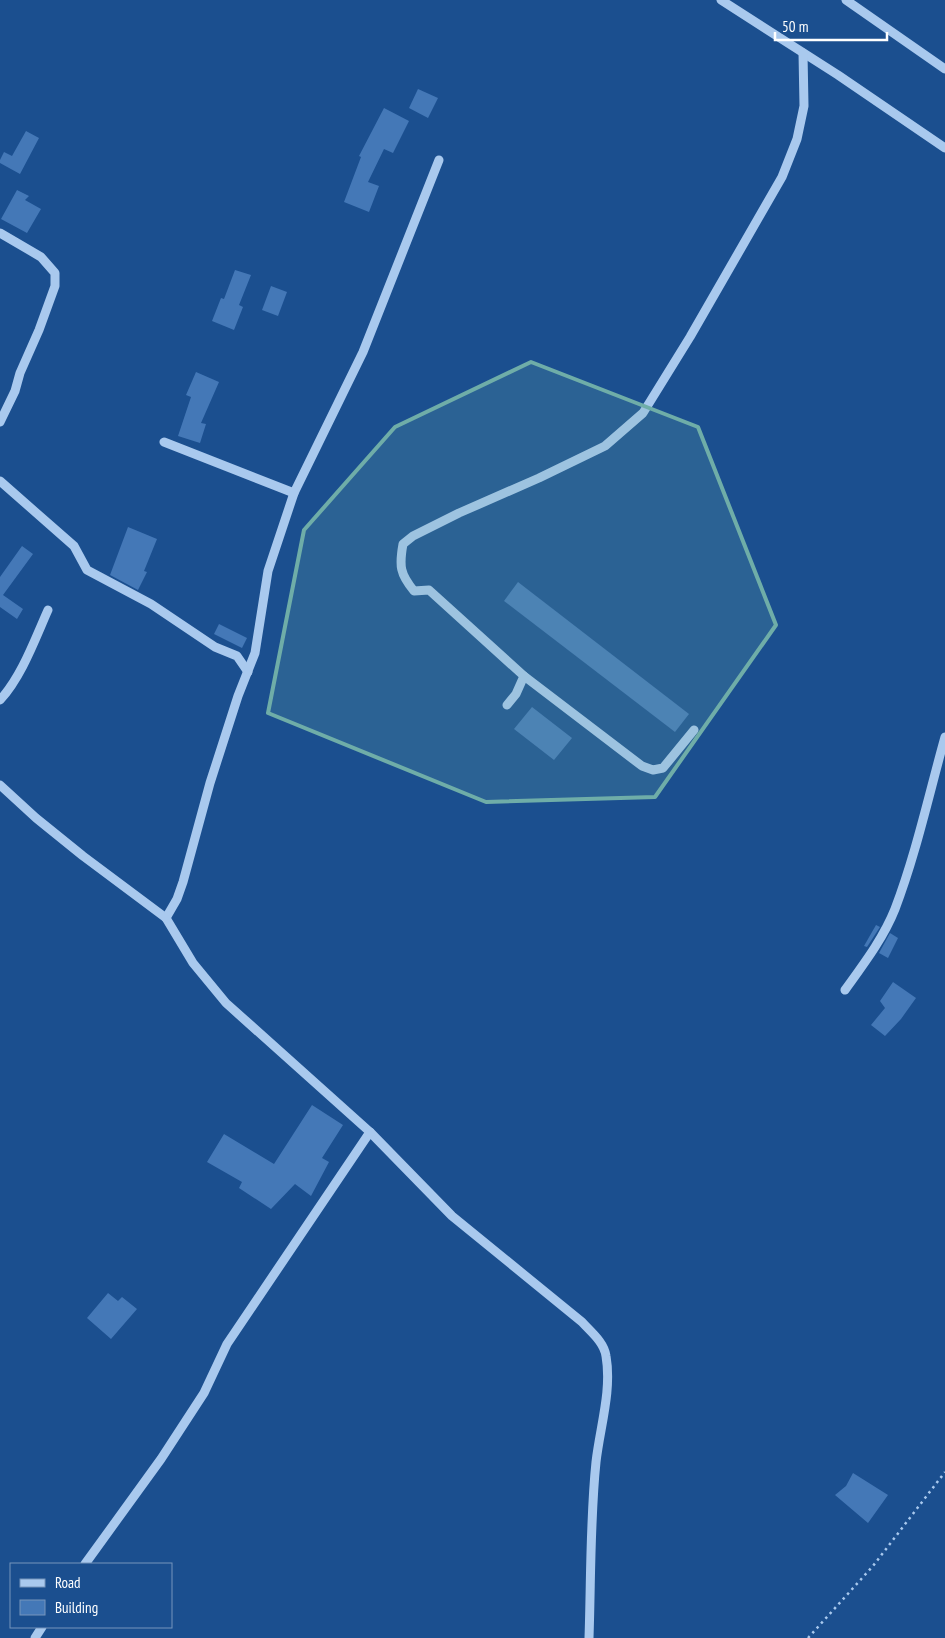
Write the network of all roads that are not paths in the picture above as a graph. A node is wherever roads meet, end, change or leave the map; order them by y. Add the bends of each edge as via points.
1 (721, 0) edge
2 (846, 0) edge
3 (803, 54) junction
4 (945, 69) edge
5 (945, 148) edge
6 (439, 160) dead end
7 (0, 233) edge
8 (0, 422) edge
9 (164, 442) dead end
10 (0, 480) edge
11 (294, 494) junction
12 (48, 610) dead end
13 (248, 672) junction
14 (524, 676) junction
15 (0, 700) edge
16 (508, 705) dead end
17 (694, 730) dead end
18 (945, 736) edge
19 (0, 785) edge
20 (166, 918) junction
21 (845, 990) dead end
22 (370, 1132) junction
23 (86, 1563) edge
24 (589, 1635) edge
25 (580, 1638) edge

1 - 3 street
2 - 4 street
3 - 5 street
3 - 14 street via 804,106 797,140 782,177 643,413 605,446 459,512 403,544 400,570 414,591 429,590
6 - 11 street via 363,352
7 - 8 street via 41,257 55,273 55,286
9 - 11 street
10 - 13 street via 74,546 87,570 151,604 215,647 236,656
11 - 13 street via 268,571 255,653
12 - 15 street via 30,651
13 - 20 street via 210,783 183,882
14 - 16 street
14 - 17 street via 642,766 653,770 663,768
18 - 21 street via 894,910 871,953
19 - 20 street via 83,856
20 - 22 street via 193,963 226,1003
22 - 23 street via 227,1344 204,1393 161,1459
22 - 24 street via 452,1216 582,1322 606,1353 607,1391 593,1502
24 - 25 street

